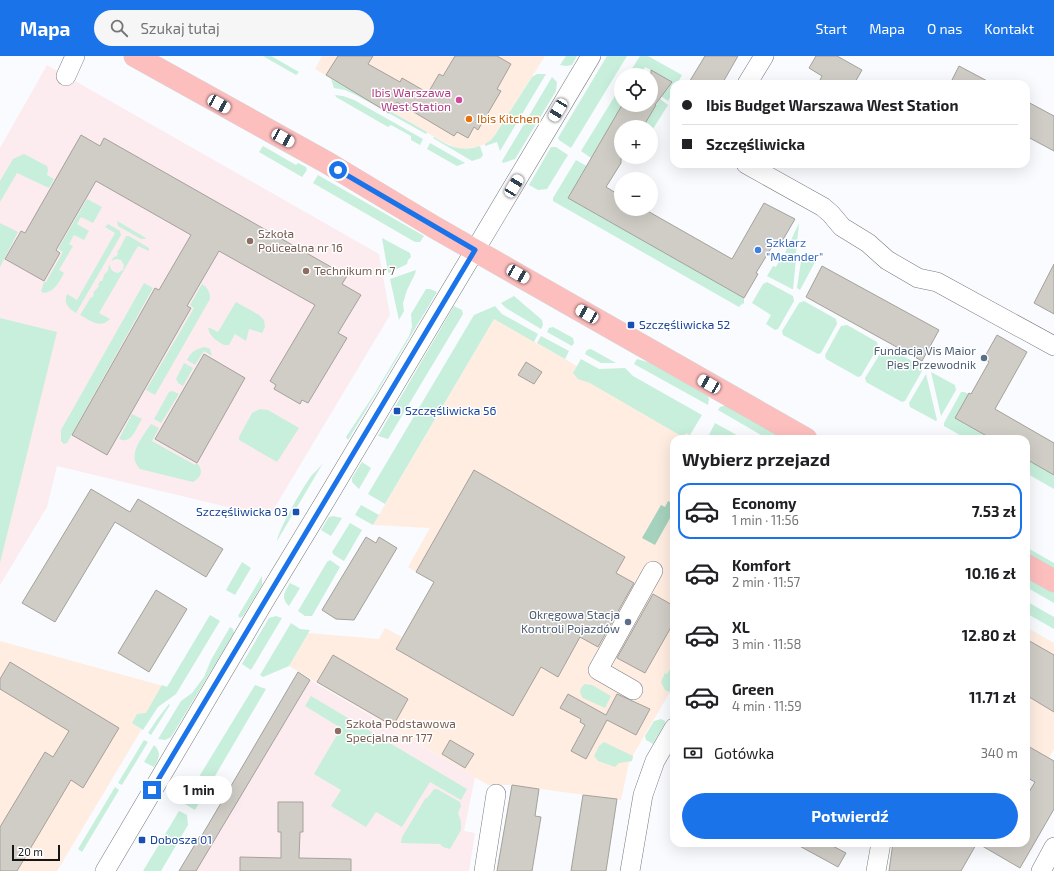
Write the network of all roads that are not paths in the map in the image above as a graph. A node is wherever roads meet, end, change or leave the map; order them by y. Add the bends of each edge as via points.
1 (75, 56) edge
2 (135, 56) edge
3 (591, 56) edge
4 (764, 56) edge
5 (66, 76) dead end
6 (749, 80) edge
7 (753, 168) edge
8 (475, 250) junction
9 (1054, 346) edge
10 (799, 435) edge
11 (1030, 567) edge
12 (653, 571) dead end
13 (1054, 581) edge
14 (633, 690) dead end
15 (670, 735) edge
16 (496, 794) dead end
17 (880, 847) edge
18 (1054, 847) edge
19 (105, 871) edge
20 (484, 871) edge
21 (630, 871) edge
22 (876, 871) edge
23 (1041, 871) edge

1 - 5 street
2 - 8 main road via 326,162
3 - 8 street
4 - 6 street
7 - 9 street via 823,207 842,227 868,243 886,260 918,278 937,282
8 - 10 main road
8 - 19 street
11 - 13 main road
12 - 14 street via 598,670
15 - 21 street via 655,761 643,795
16 - 20 street
17 - 22 street
18 - 23 street

